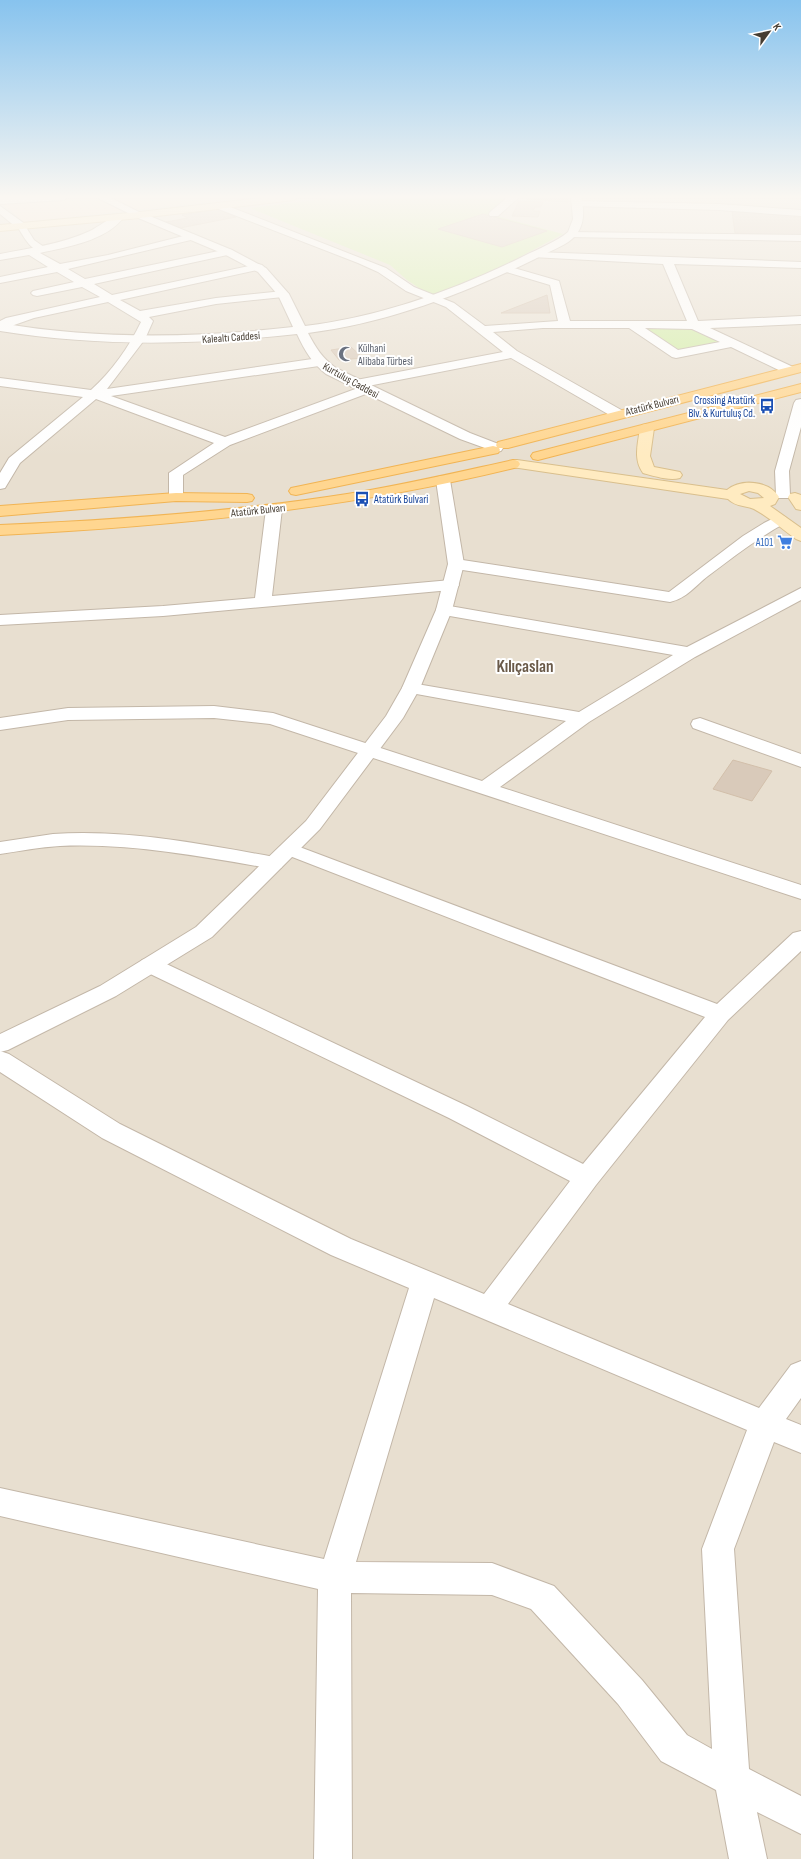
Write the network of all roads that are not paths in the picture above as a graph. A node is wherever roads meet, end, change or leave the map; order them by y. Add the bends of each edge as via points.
1 (80, 284) edge
2 (84, 284) edge
3 (175, 284) edge
4 (274, 284) edge
5 (402, 284) edge
6 (472, 284) edge
7 (555, 284) edge
8 (677, 284) edge
9 (38, 293) dead end
10 (283, 294) junction
11 (108, 298) junction
12 (431, 299) junction
13 (138, 315) junction
14 (801, 320) edge
15 (565, 324) junction
16 (632, 325) junction
17 (694, 325) junction
18 (0, 327) edge
19 (482, 330) junction
20 (301, 331) junction
21 (139, 340) junction
22 (734, 343) junction
23 (513, 354) junction
24 (320, 362) junction
25 (795, 369) edge
26 (0, 382) edge
27 (361, 387) junction
28 (801, 388) edge
29 (94, 394) junction
30 (801, 403) edge
31 (618, 414) junction
32 (798, 423) edge
33 (647, 428) junction
34 (225, 442) junction
35 (497, 448) junction
36 (537, 457) junction
37 (7, 460) edge
38 (515, 464) junction
39 (648, 470) junction
40 (443, 480) junction
41 (0, 486) edge
42 (285, 492) dead end
43 (738, 492) junction
44 (262, 496) dead end
45 (176, 497) junction
46 (246, 498) junction
47 (790, 498) edge
48 (756, 504) junction
49 (274, 509) junction
50 (0, 511) edge
51 (0, 520) edge
52 (780, 520) junction
53 (0, 530) edge
54 (801, 536) edge
55 (0, 540) edge
56 (456, 564) junction
57 (451, 585) junction
58 (801, 593) edge
59 (263, 602) junction
60 (444, 610) junction
61 (0, 620) edge
62 (689, 653) junction
63 (411, 688) junction
64 (582, 718) junction
65 (0, 724) edge
66 (700, 724) dead end
67 (369, 752) junction
68 (801, 761) edge
69 (484, 789) junction
70 (0, 848) edge
71 (281, 856) junction
72 (801, 892) edge
73 (801, 938) edge
74 (150, 965) junction
75 (720, 1014) junction
76 (0, 1044) edge
77 (0, 1060) edge
78 (587, 1178) junction
79 (425, 1282) junction
80 (489, 1309) junction
81 (801, 1374) edge
82 (765, 1424) junction
83 (801, 1439) edge
84 (0, 1502) edge
85 (335, 1577) junction
86 (732, 1779) junction
87 (801, 1816) edge
88 (333, 1859) edge
89 (748, 1859) edge

1 - 9 street
2 - 11 street
3 - 11 street
4 - 10 street, Kurtuluş Caddesi
5 - 12 street
6 - 12 street, Kalealtı Caddesi
7 - 15 street
8 - 17 street
10 - 13 street via 216,301
10 - 20 street, Kurtuluş Caddesi
11 - 13 street
11 - 18 street via 32,314
12 - 19 street via 456,309
12 - 20 street, Kalealtı Caddesi via 370,318
13 - 21 street via 147,321
14 - 17 street
15 - 16 street
15 - 19 street
16 - 17 street
16 - 22 street via 676,354
17 - 22 street
18 - 21 street, Kalealtı Caddesi via 91,338
19 - 23 street
20 - 21 street, Kalealtı Caddesi via 243,337
20 - 24 street, Kurtuluş Caddesi via 312,353
21 - 29 street via 107,382
22 - 25 street
23 - 27 street
23 - 31 street
24 - 27 street, Kurtuluş Caddesi
24 - 29 street
25 - 31 main road, Atatürk Bulvarı
26 - 29 street
27 - 34 street
27 - 35 street, Kurtuluş Caddesi via 465,436
28 - 33 main road, Atatürk Bulvarı
29 - 34 street
29 - 37 street
30 - 32 street
31 - 35 main road, Atatürk Bulvarı
32 - 47 street via 782,471
33 - 36 main road, Atatürk Bulvarı
33 - 39 main road via 643,456
34 - 45 street via 176,474
35 - 36 main road via 517,445 530,448 538,453
35 - 38 main road via 490,452 494,459
35 - 42 main road, Atatürk Bulvarı via 417,467
36 - 38 main road, Atatürk Bulvarı via 529,462
36 - 39 main road
37 - 41 street
38 - 40 main road, Atatürk Bulvarı
38 - 43 main road
39 - 43 main road
40 - 49 main road, Atatürk Bulvarı
40 - 56 street
43 - 47 main road via 762,489
43 - 48 main road via 735,499
44 - 46 main road, Atatürk Bulvarı
45 - 46 main road
45 - 50 main road
46 - 51 main road, Atatürk Bulvarı via 180,507
47 - 48 main road via 772,497 770,501
48 - 52 main road
49 - 53 main road, Atatürk Bulvarı via 86,526
49 - 55 main road via 34,539
49 - 59 street
52 - 54 main road
52 - 56 street via 748,538 697,577 680,594 670,597
56 - 57 street
57 - 59 street
57 - 60 street
58 - 62 street
59 - 61 street
60 - 62 street
60 - 63 street
62 - 64 street
63 - 64 street
63 - 67 street via 394,718
64 - 69 street
65 - 67 street via 68,714 214,712 273,719
66 - 68 street
67 - 69 street
67 - 71 street via 313,825
69 - 72 street
70 - 71 street via 59,840 118,841
71 - 74 street via 204,932
71 - 75 street
73 - 75 street
74 - 76 street via 108,991
74 - 78 street via 458,1112
75 - 78 street
77 - 79 street via 111,1131 341,1247
78 - 80 street
79 - 80 street
79 - 85 street
80 - 82 street
81 - 82 street
82 - 83 street
82 - 86 street via 718,1549
84 - 85 street
85 - 86 street via 492,1579 542,1596 630,1692 674,1748
85 - 88 street
86 - 87 street
86 - 89 street

